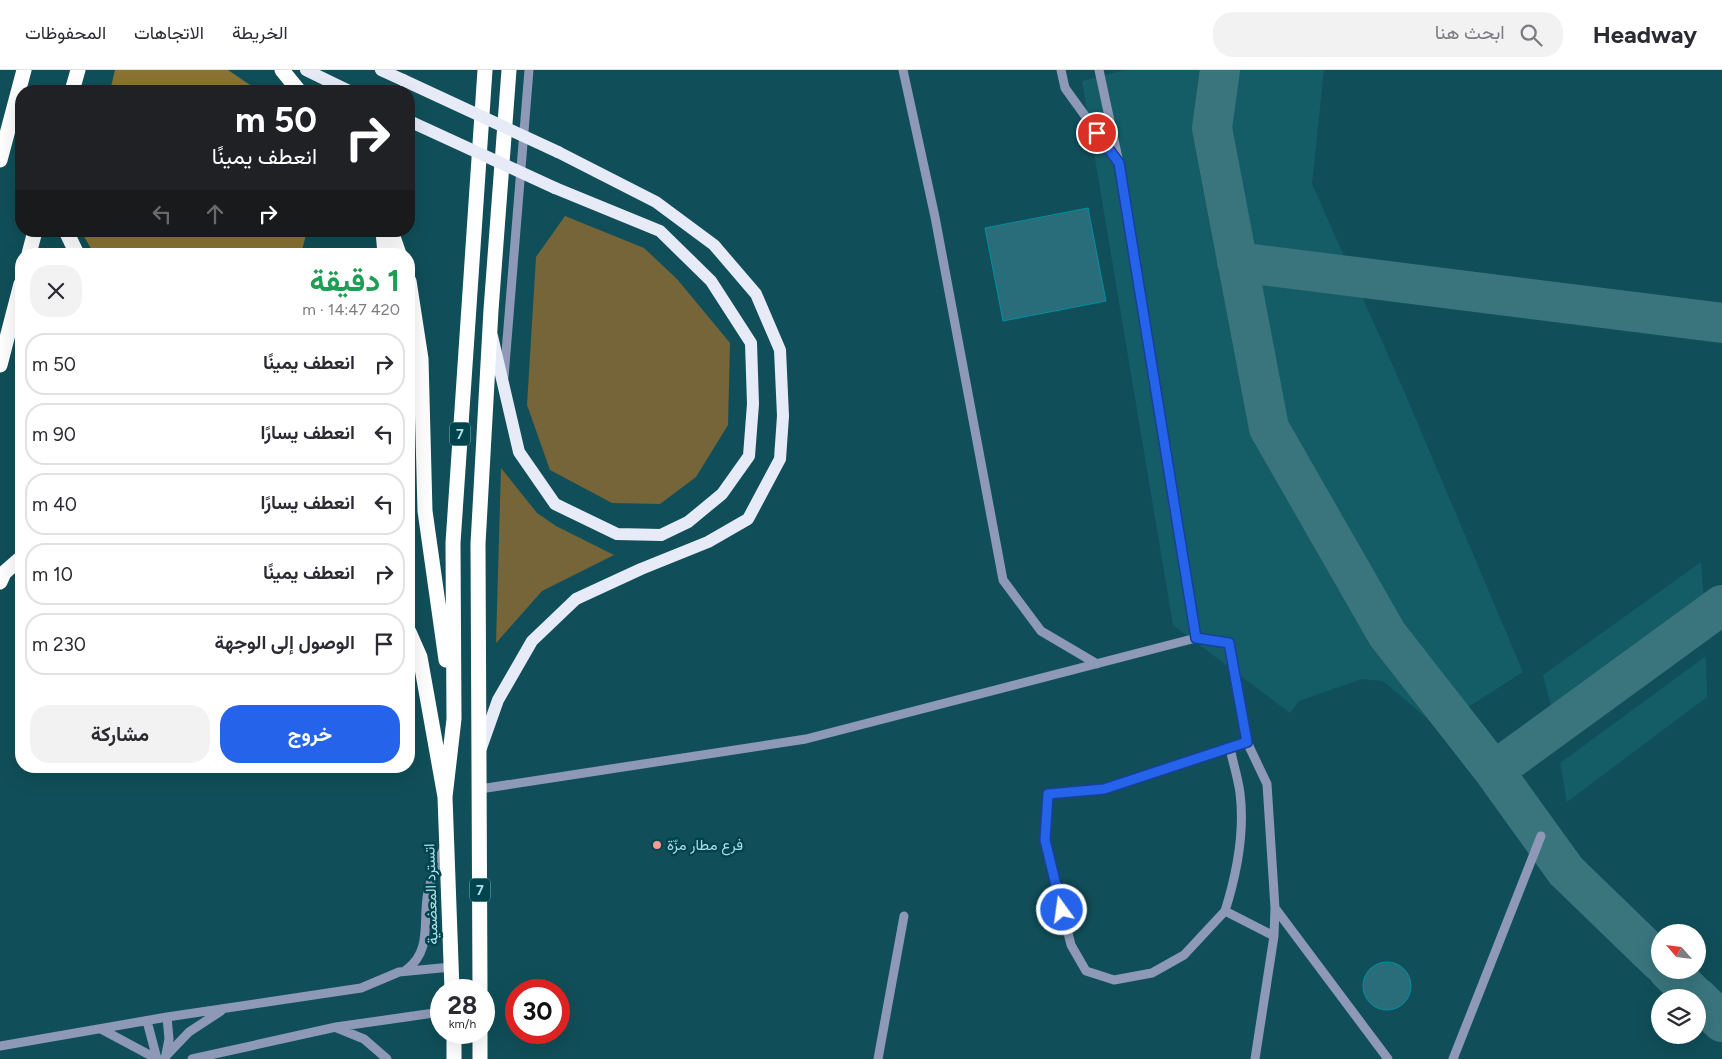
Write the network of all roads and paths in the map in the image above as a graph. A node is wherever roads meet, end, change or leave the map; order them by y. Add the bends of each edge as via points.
1 (24, 70) edge
2 (78, 70) edge
3 (84, 70) edge
4 (282, 70) edge
5 (306, 70) edge
6 (381, 70) edge
7 (485, 70) edge
8 (509, 70) edge
9 (529, 70) edge
10 (903, 70) edge
11 (1061, 70) edge
12 (1099, 70) edge
13 (20, 85) edge
14 (74, 85) edge
15 (82, 85) edge
16 (294, 85) edge
17 (337, 85) edge
18 (415, 85) edge
19 (415, 85) edge
20 (15, 104) edge
21 (415, 124) edge
22 (0, 160) edge
23 (1119, 163) junction
24 (15, 307) edge
25 (415, 320) edge
26 (490, 328) junction
27 (0, 365) edge
28 (504, 380) junction
29 (15, 563) edge
30 (0, 582) edge
31 (1196, 638) junction
32 (415, 646) edge
33 (1097, 664) junction
34 (454, 719) junction
35 (1247, 742) junction
36 (1230, 748) junction
37 (480, 752) junction
38 (480, 789) junction
39 (445, 797) junction
40 (1541, 836) dead end
41 (447, 840) junction
42 (1275, 908) junction
43 (1225, 911) junction
44 (904, 916) dead end
45 (1274, 936) junction
46 (451, 968) junction
47 (406, 970) junction
48 (452, 979) edge
49 (480, 979) edge
50 (227, 1008) junction
51 (430, 1014) edge
52 (167, 1017) junction
53 (147, 1021) junction
54 (336, 1028) junction
55 (100, 1029) junction
56 (454, 1044) edge
57 (480, 1044) edge
58 (0, 1046) edge
59 (161, 1058) edge
60 (192, 1059) edge
61 (387, 1059) edge
62 (454, 1059) edge
63 (480, 1059) edge
64 (878, 1059) edge
65 (1255, 1059) edge
66 (1388, 1059) edge
67 (1453, 1059) edge

1 - 13 highway
2 - 14 highway
3 - 15 highway
4 - 16 highway
5 - 17 main road
6 - 18 main road, bridge
7 - 34 highway, 7 via 453,543
8 - 26 highway, 7
9 - 28 street
10 - 33 street via 1003,580 1041,631
11 - 23 street via 1065,88
12 - 23 street
19 - 37 main road, bridge via 656,202 714,245 756,294 780,350 783,416 780,459 748,519 708,542 576,599 532,641 498,700
20 - 22 highway
21 - 28 main road, bridge via 554,188 660,230 710,281 751,343 753,404 749,456 722,494 688,522 661,534 617,534 555,504 519,452
23 - 31 street
24 - 27 highway
25 - 34 highway via 421,359 425,511
26 - 28 main road
26 - 37 highway, 7 via 478,544
29 - 30 highway via 4,573
31 - 33 street
31 - 35 street via 1229,643
32 - 39 highway via 420,657
33 - 38 street via 806,739
34 - 39 highway, 7
35 - 36 street
35 - 42 street via 1266,784
36 - 43 street via 1240,794 1239,852 1237,872
36 - 43 street via 1104,789 1048,794 1045,840 1071,944 1086,971 1114,980 1152,973 1184,955
37 - 38 highway, 7
38 - 49 highway, 7
39 - 41 highway, اتسترد المعضمية / 7
40 - 67 street
41 - 46 highway, اتسترد المعضمية / 7
41 - 47 street via 428,892 423,950 418,960
42 - 45 street
42 - 66 street
43 - 45 street
44 - 64 street
45 - 65 street
46 - 47 street
46 - 48 highway, اتسترد المعضمية / 7
47 - 50 street via 361,988
50 - 52 street
50 - 59 street via 198,1024
51 - 54 street
52 - 53 street
52 - 59 street via 169,1039
53 - 55 street
53 - 59 street
54 - 60 street
54 - 61 street via 364,1039
55 - 58 street
55 - 59 street
56 - 62 highway
57 - 63 highway

